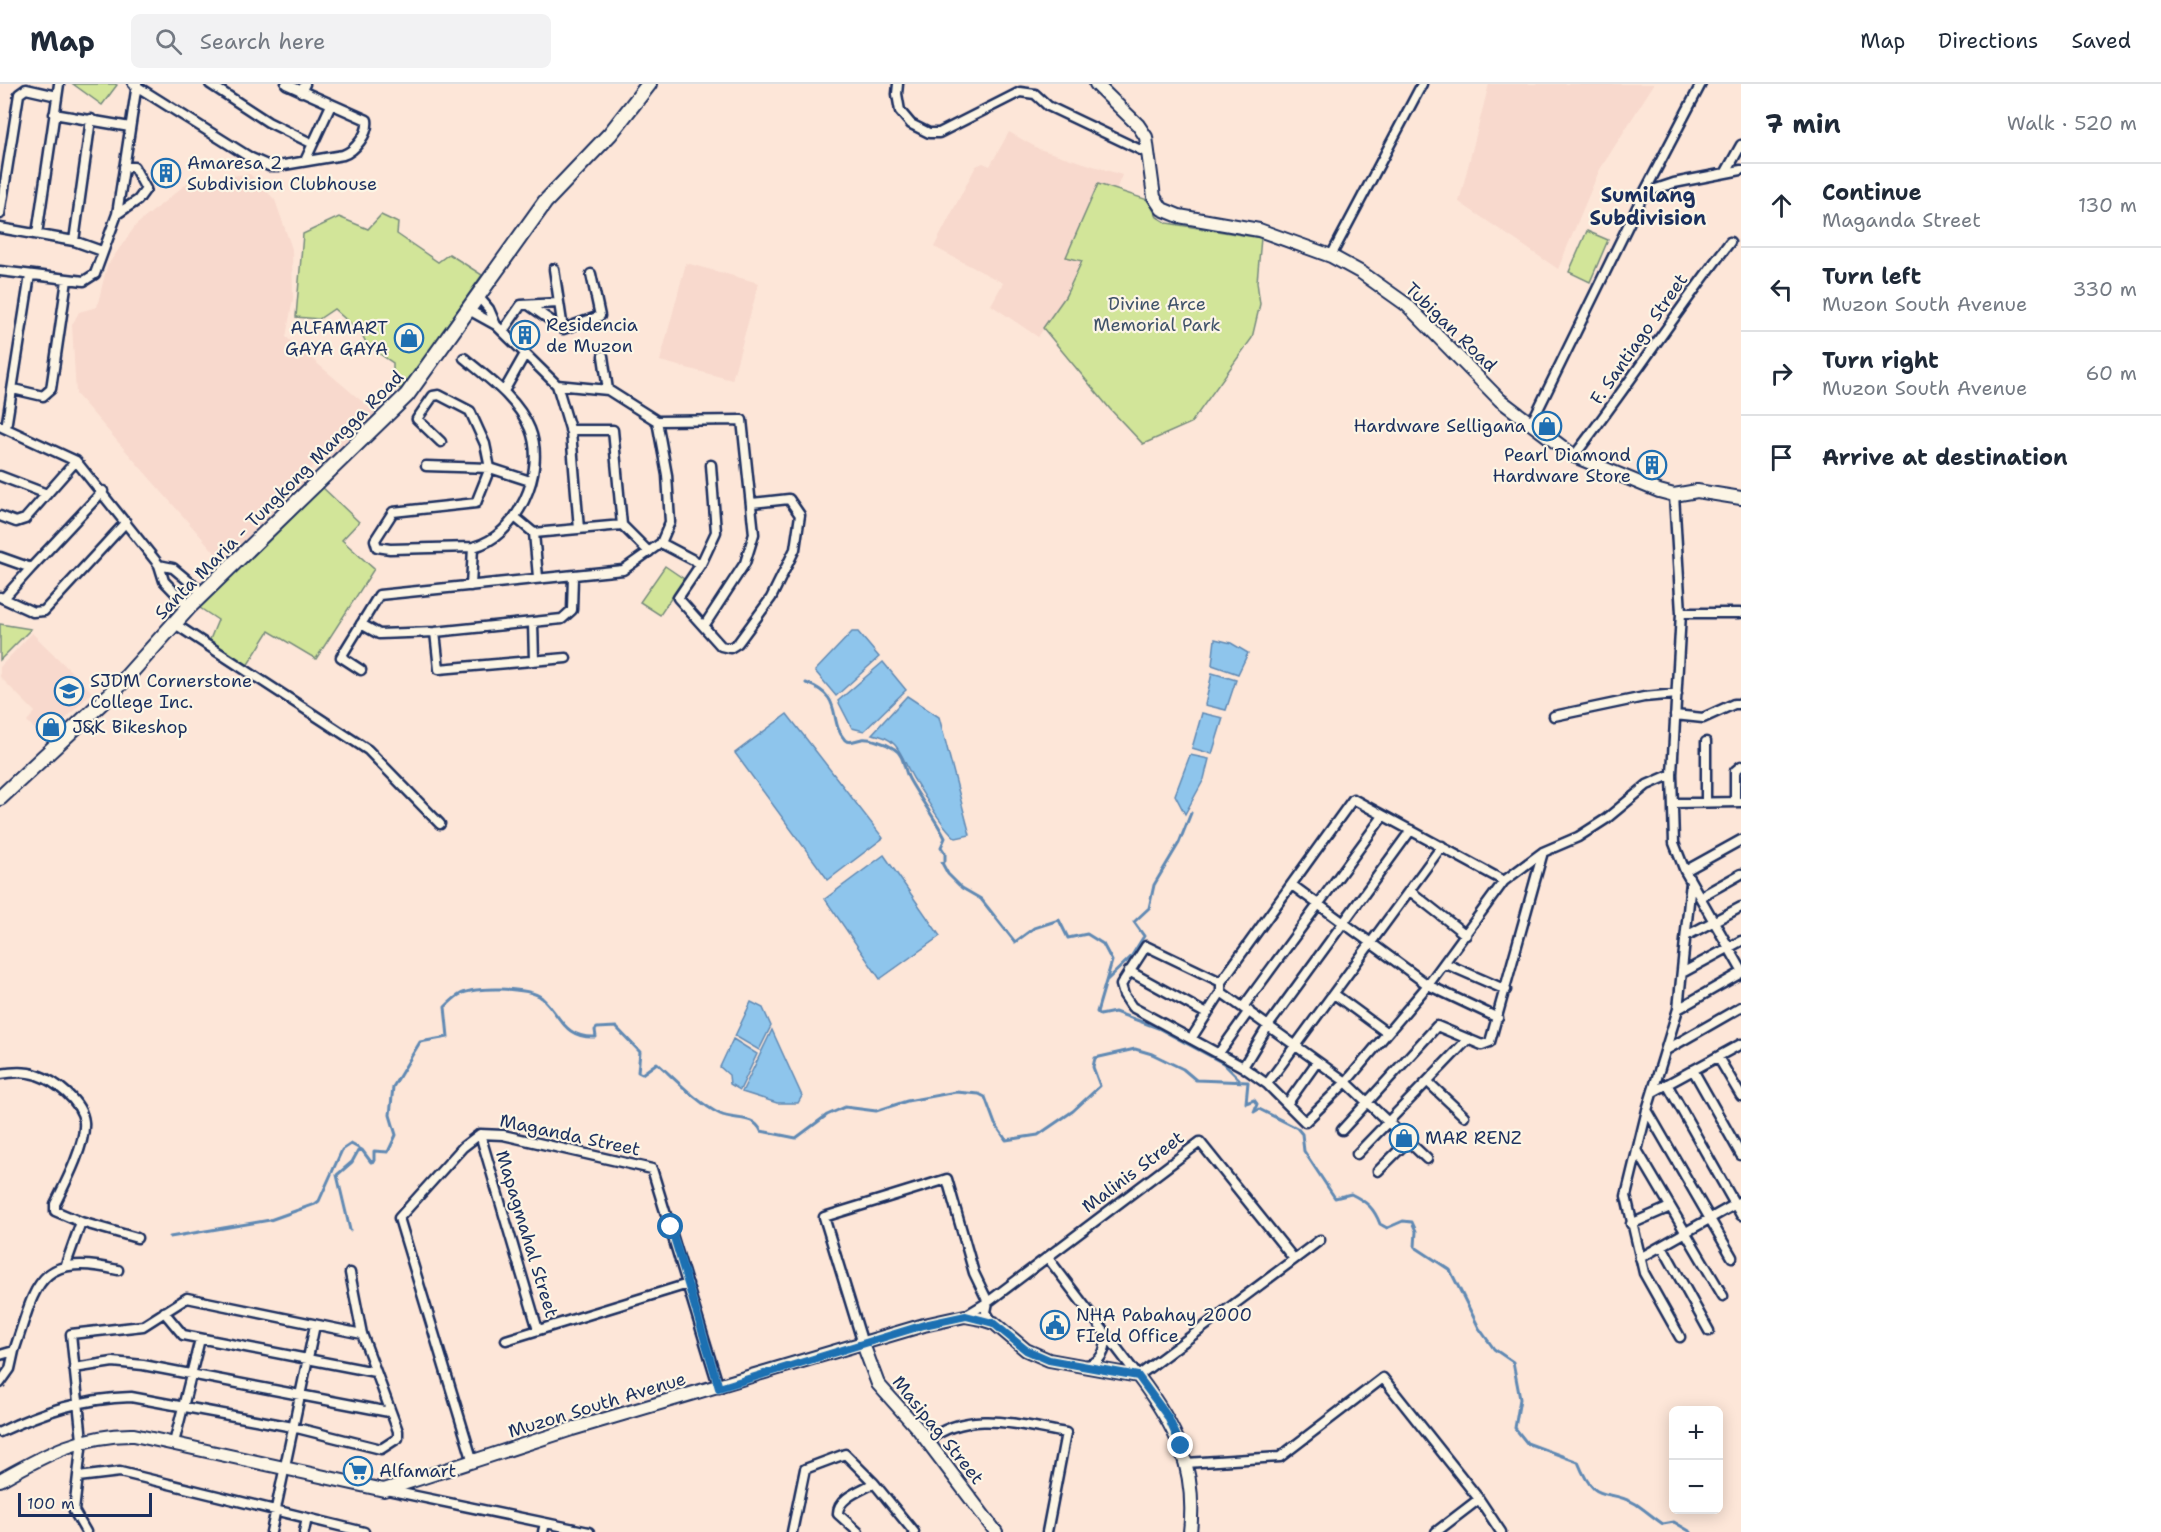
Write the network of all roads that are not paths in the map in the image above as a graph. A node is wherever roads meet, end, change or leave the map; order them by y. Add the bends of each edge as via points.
1 (59, 84) edge
2 (210, 84) edge
3 (286, 84) edge
4 (649, 84) edge
5 (898, 84) edge
6 (1096, 84) edge
7 (1422, 84) edge
8 (1701, 84) edge
9 (135, 85) edge
10 (303, 88) edge
11 (57, 96) junction
12 (331, 105) junction
13 (54, 114) junction
14 (91, 119) junction
15 (130, 127) junction
16 (311, 143) junction
17 (1741, 145) edge
18 (1149, 154) junction
19 (304, 161) junction
20 (124, 167) junction
21 (1741, 170) edge
22 (1726, 172) junction
23 (1644, 193) junction
24 (0, 214) edge
25 (117, 214) junction
26 (0, 228) edge
27 (37, 234) junction
28 (74, 241) junction
29 (1730, 242) dead end
30 (102, 251) junction
31 (1331, 256) junction
32 (554, 269) dead end
33 (0, 271) edge
34 (30, 274) junction
35 (591, 274) dead end
36 (68, 280) junction
37 (477, 295) junction
38 (558, 303) junction
39 (530, 306) junction
40 (467, 309) junction
41 (499, 328) junction
42 (563, 329) junction
43 (525, 354) junction
44 (603, 356) dead end
45 (464, 358) dead end
46 (557, 385) junction
47 (13, 389) junction
48 (608, 390) junction
49 (504, 391) junction
50 (657, 421) junction
51 (1531, 424) junction
52 (3, 427) edge
53 (570, 430) junction
54 (441, 442) dead end
55 (1574, 456) junction
56 (76, 461) junction
57 (711, 465) dead end
58 (426, 466) dead end
59 (490, 468) junction
60 (0, 476) edge
61 (530, 481) junction
62 (103, 491) junction
63 (47, 494) junction
64 (1674, 495) junction
65 (1741, 498) edge
66 (752, 502) junction
67 (0, 516) edge
68 (516, 518) junction
69 (126, 522) junction
70 (622, 525) junction
71 (579, 529) junction
72 (534, 533) junction
73 (661, 543) junction
74 (473, 547) junction
75 (649, 552) junction
76 (0, 557) edge
77 (701, 564) junction
78 (159, 565) junction
79 (31, 568) junction
80 (573, 576) junction
81 (538, 577) junction
82 (471, 586) junction
83 (203, 593) junction
84 (2, 597) edge
85 (189, 607) junction
86 (1681, 613) junction
87 (1740, 613) edge
88 (533, 623) junction
89 (175, 624) junction
90 (361, 624) junction
91 (704, 626) junction
92 (435, 632) junction
93 (566, 658) dead end
94 (534, 660) junction
95 (361, 670) dead end
96 (1677, 693) junction
97 (1741, 704) edge
98 (1554, 716) dead end
99 (1675, 716) junction
100 (1706, 742) dead end
101 (1741, 766) edge
102 (1672, 774) junction
103 (0, 798) edge
104 (1706, 801) junction
105 (1738, 802) edge
106 (1673, 803) junction
107 (1383, 816) junction
108 (441, 824) dead end
109 (1411, 830) junction
110 (1741, 840) edge
111 (1442, 846) junction
112 (1543, 852) junction
113 (1685, 871) junction
114 (1741, 874) edge
115 (1504, 880) junction
116 (1691, 882) junction
117 (1292, 885) junction
118 (1410, 891) junction
119 (1700, 897) junction
120 (1317, 904) junction
121 (1741, 907) edge
122 (1714, 922) junction
123 (1343, 923) junction
124 (1466, 935) junction
125 (1686, 936) junction
126 (1741, 941) edge
127 (1372, 943) junction
128 (1729, 948) junction
129 (1444, 963) junction
130 (1129, 971) junction
131 (1741, 971) edge
132 (1682, 973) junction
133 (1221, 982) junction
134 (1428, 985) junction
135 (1506, 990) junction
136 (1221, 992) junction
137 (1334, 994) junction
138 (1741, 1007) edge
139 (1246, 1009) junction
140 (1678, 1009) junction
141 (1207, 1014) junction
142 (1498, 1018) junction
143 (1268, 1026) junction
144 (1388, 1033) junction
145 (1191, 1039) junction
146 (1468, 1039) junction
147 (1741, 1044) edge
148 (1295, 1047) junction
149 (1666, 1050) junction
150 (1219, 1053) junction
151 (1718, 1057) junction
152 (1317, 1062) junction
153 (1243, 1067) junction
154 (1693, 1070) junction
155 (0, 1074) edge
156 (1346, 1082) junction
157 (1428, 1082) junction
158 (1267, 1084) junction
159 (1667, 1084) junction
160 (1653, 1092) junction
161 (1741, 1096) edge
162 (1368, 1103) junction
163 (1287, 1104) junction
164 (1647, 1110) junction
165 (1464, 1116) dead end
166 (1389, 1124) junction
167 (1342, 1130) dead end
168 (480, 1134) junction
169 (1408, 1141) junction
170 (1637, 1150) junction
171 (1357, 1154) dead end
172 (1741, 1155) edge
173 (1427, 1159) dead end
174 (1378, 1171) dead end
175 (1737, 1203) edge
176 (1670, 1207) junction
177 (1741, 1215) edge
178 (1712, 1217) junction
179 (81, 1222) junction
180 (1630, 1224) junction
181 (1684, 1233) junction
182 (137, 1238) dead end
183 (1320, 1240) dead end
184 (1662, 1246) junction
185 (1732, 1257) dead end
186 (1048, 1258) junction
187 (1640, 1258) junction
188 (1294, 1259) junction
189 (65, 1267) junction
190 (118, 1270) dead end
191 (350, 1273) dead end
192 (688, 1284) junction
193 (1723, 1296) dead end
194 (988, 1302) junction
195 (164, 1312) junction
196 (966, 1316) junction
197 (993, 1323) junction
198 (315, 1325) junction
199 (538, 1330) junction
200 (1709, 1331) dead end
201 (362, 1334) junction
202 (1106, 1337) junction
203 (1680, 1337) dead end
204 (200, 1338) junction
205 (506, 1340) dead end
206 (863, 1344) junction
207 (14, 1351) junction
208 (0, 1355) edge
209 (307, 1361) junction
210 (1078, 1366) junction
211 (74, 1368) junction
212 (375, 1372) junction
213 (191, 1374) junction
214 (1138, 1376) junction
215 (0, 1383) edge
216 (719, 1388) junction
217 (300, 1395) junction
218 (78, 1404) junction
219 (182, 1407) junction
220 (389, 1412) junction
221 (293, 1427) junction
222 (0, 1432) edge
223 (82, 1440) junction
224 (927, 1441) junction
225 (174, 1443) junction
226 (473, 1462) junction
227 (1186, 1463) junction
228 (284, 1467) junction
229 (78, 1477) junction
230 (0, 1480) edge
231 (874, 1483) junction
232 (384, 1490) junction
233 (1479, 1499) junction
234 (275, 1511) junction
235 (307, 1518) junction
236 (544, 1527) edge
237 (341, 1529) edge
238 (86, 1532) edge
239 (271, 1532) edge
240 (304, 1532) edge
241 (364, 1532) edge
242 (589, 1532) edge
243 (792, 1532) edge
244 (858, 1532) edge
245 (914, 1532) edge
246 (996, 1532) edge
247 (1047, 1532) edge
248 (1190, 1532) edge
249 (1436, 1532) edge
250 (1501, 1532) edge

1 - 11 street
2 - 16 street via 268,122
3 - 10 street
4 - 37 main road, Santa Maria - Tungkong Mangga Road via 610,134 545,202
5 - 18 street via 900,111 920,131 939,133 1027,92
6 - 18 street, Tubigan Road via 1142,130
7 - 31 street
8 - 23 street
9 - 15 street
9 - 19 street via 251,158 269,166
10 - 12 street
11 - 13 street
11 - 24 street via 26,89 19,94
12 - 16 street
12 - 19 street via 364,117 366,129 348,153
13 - 14 street
13 - 27 street
14 - 15 street
14 - 28 street
15 - 20 street
16 - 19 street
17 - 22 street
18 - 31 street, Tubigan Road via 1154,197 1162,209 1179,216 1259,230
20 - 25 street
20 - 25 street via 137,170 146,189 138,200
21 - 22 street
22 - 23 street
23 - 51 street
25 - 30 street
26 - 27 street
27 - 28 street
28 - 30 street
29 - 55 street, F. Santiago Street
30 - 36 street via 91,279
31 - 51 street, Tubigan Road via 1407,305 1500,400
32 - 38 street
33 - 34 street
34 - 36 street
34 - 47 street
35 - 42 street via 600,316
36 - 47 street via 51,389 43,396
37 - 40 main road, Santa Maria - Tungkong Mangga Road
37 - 41 street
38 - 39 street
38 - 42 street
39 - 41 street via 520,305
39 - 42 street
40 - 41 street
40 - 83 main road, Santa Maria - Tungkong Mangga Road via 407,395
41 - 43 street
43 - 46 street
43 - 49 street
44 - 48 street
45 - 49 street
46 - 48 street
46 - 53 street
47 - 52 street
48 - 50 street
49 - 61 street via 530,429
50 - 66 street via 742,420
50 - 73 street via 667,475 670,522
51 - 55 street, Tubigan Road
52 - 56 street
53 - 70 street via 613,430
53 - 71 street
54 - 59 street via 417,418 433,396 439,395 470,411 485,444
55 - 64 street, Tubigan Road
56 - 62 street
56 - 63 street
57 - 77 street via 716,532
58 - 59 street
59 - 61 street
59 - 74 street via 476,503 393,512 375,540 377,547 390,549
60 - 63 street
61 - 68 street
62 - 69 street
62 - 79 street
63 - 67 street via 21,522
64 - 65 street, Tubigan Road via 1697,491
64 - 86 street
66 - 91 street via 754,534 745,563
66 - 91 street via 789,500 796,507 800,515 795,549 771,598 738,643 730,648 721,646
68 - 72 street
68 - 74 street via 483,544
69 - 78 street
69 - 84 street via 41,613
70 - 71 street
70 - 75 street
71 - 72 street
72 - 81 street
73 - 75 street
73 - 77 street
74 - 82 street
75 - 80 street via 623,570
76 - 79 street
77 - 91 street via 678,598
78 - 83 street via 173,568
78 - 85 street via 164,581
79 - 84 street
80 - 81 street
80 - 88 street via 572,610 562,619
81 - 82 street
82 - 90 street via 379,595
83 - 85 main road, Santa Maria - Tungkong Mangga Road
85 - 89 main road, Santa Maria - Tungkong Mangga Road
86 - 87 street
86 - 96 street
88 - 92 street
88 - 94 street
89 - 103 main road, Santa Maria - Tungkong Mangga Road via 114,691
89 - 108 street via 368,750
90 - 92 street via 379,634
90 - 95 street via 341,657
92 - 94 street via 440,669
93 - 94 street
96 - 98 street
96 - 99 street
97 - 99 street via 1703,718
99 - 102 street
100 - 104 street
101 - 105 street via 1735,771
102 - 106 street
102 - 112 street via 1647,785 1578,837
104 - 105 street
104 - 106 street
106 - 113 street via 1674,843
107 - 109 street
107 - 117 street via 1353,799
107 - 120 street
109 - 111 street
109 - 123 street
110 - 113 street
111 - 115 street
111 - 118 street
112 - 115 street
112 - 135 street
113 - 116 street
114 - 119 street
115 - 124 street
116 - 119 street
116 - 125 street
117 - 120 street
117 - 133 street
118 - 124 street
118 - 127 street
119 - 122 street
120 - 123 street
120 - 139 street
121 - 122 street
122 - 125 street
122 - 128 street
123 - 127 street
123 - 143 street
124 - 129 street
125 - 132 street
126 - 128 street
127 - 134 street
127 - 137 street
128 - 131 street
128 - 132 street
129 - 134 street
129 - 135 street
130 - 133 street via 1146,945
130 - 141 street
130 - 145 street via 1121,985 1132,1006
131 - 140 street
132 - 140 street
133 - 136 street
134 - 142 street
134 - 144 street
135 - 142 street
136 - 139 street
136 - 141 street
137 - 144 street
137 - 148 street
138 - 149 street
139 - 143 street
139 - 150 street
140 - 149 street
141 - 145 street
142 - 146 street via 1488,1044
143 - 148 street
143 - 153 street
144 - 156 street
145 - 150 street
146 - 157 street
146 - 162 street via 1441,1027 1434,1029
147 - 151 street
148 - 152 street
148 - 158 street
149 - 160 street
150 - 153 street
151 - 154 street
151 - 161 street
152 - 156 street
152 - 163 street
153 - 158 street
154 - 159 street
154 - 172 street
155 - 179 street via 36,1074 61,1089 77,1106 84,1122 81,1143 55,1210
156 - 162 street
156 - 163 street via 1305,1122
157 - 165 street
157 - 166 street
158 - 163 street
159 - 160 street
159 - 175 street
160 - 164 street
162 - 166 street
162 - 167 street
164 - 170 street
164 - 178 street
166 - 169 street
166 - 171 street
168 - 192 street, Maganda Street via 502,1135 652,1168
168 - 199 street, Mapagmahal Street
168 - 226 street, Maganda Street via 457,1152 399,1218
169 - 173 street
169 - 174 street
170 - 176 street
170 - 180 street via 1626,1196
175 - 177 street
175 - 178 street
176 - 180 street
176 - 181 street
178 - 181 street
178 - 185 street
179 - 182 street
179 - 189 street
180 - 187 street
181 - 184 street
181 - 193 street
183 - 188 street
184 - 187 street
184 - 200 street
186 - 188 street, Malinis Street via 1200,1142
186 - 194 street, Malinis Street
186 - 202 street
187 - 203 street via 1644,1273
188 - 214 street
189 - 190 street
189 - 207 street via 49,1271 36,1289
191 - 201 street
192 - 199 street, Mapagmahal Street
192 - 216 street, Maganda Street
194 - 196 street, Malinis Street
194 - 197 street via 986,1312
194 - 206 street via 974,1273 947,1179 824,1217
195 - 198 street via 187,1298
195 - 204 street via 183,1335
195 - 211 street via 143,1326 71,1334
196 - 197 street, Muzon South Avenue
196 - 206 street, Muzon South Avenue
197 - 210 street, Muzon South Avenue via 1033,1354
198 - 201 street
198 - 209 street
199 - 205 street
201 - 212 street
202 - 210 street via 1100,1359 1092,1365
202 - 214 street
204 - 209 street
204 - 213 street
206 - 216 street, Muzon South Avenue
206 - 224 street, Masipag Street via 878,1384
207 - 208 street
207 - 215 street via 10,1369
209 - 212 street
209 - 217 street
210 - 214 street, Muzon South Avenue
211 - 213 street via 113,1362
211 - 218 street
212 - 220 street
213 - 217 street
213 - 219 street
214 - 227 street via 1168,1417
216 - 226 street, Muzon South Avenue via 572,1429
217 - 220 street
217 - 221 street
218 - 219 street via 131,1397
218 - 222 street via 37,1414
218 - 223 street
219 - 221 street
219 - 225 street
220 - 221 street via 398,1438 381,1449
221 - 228 street
223 - 225 street via 134,1435
223 - 229 street
223 - 230 street via 38,1458
224 - 246 street, Masipag Street
224 - 247 street via 954,1425 987,1420 1066,1433
225 - 228 street
226 - 232 street, Muzon South Avenue
227 - 233 street via 1280,1456 1383,1378
227 - 248 street
228 - 232 street
228 - 234 street
229 - 234 street via 120,1472
229 - 238 street via 75,1510
231 - 243 street via 845,1454 806,1469
231 - 244 street via 837,1508 838,1514
231 - 245 street
232 - 236 street
233 - 249 street
233 - 250 street
234 - 235 street
234 - 239 street
235 - 237 street
235 - 240 street
236 - 242 street
237 - 241 street

